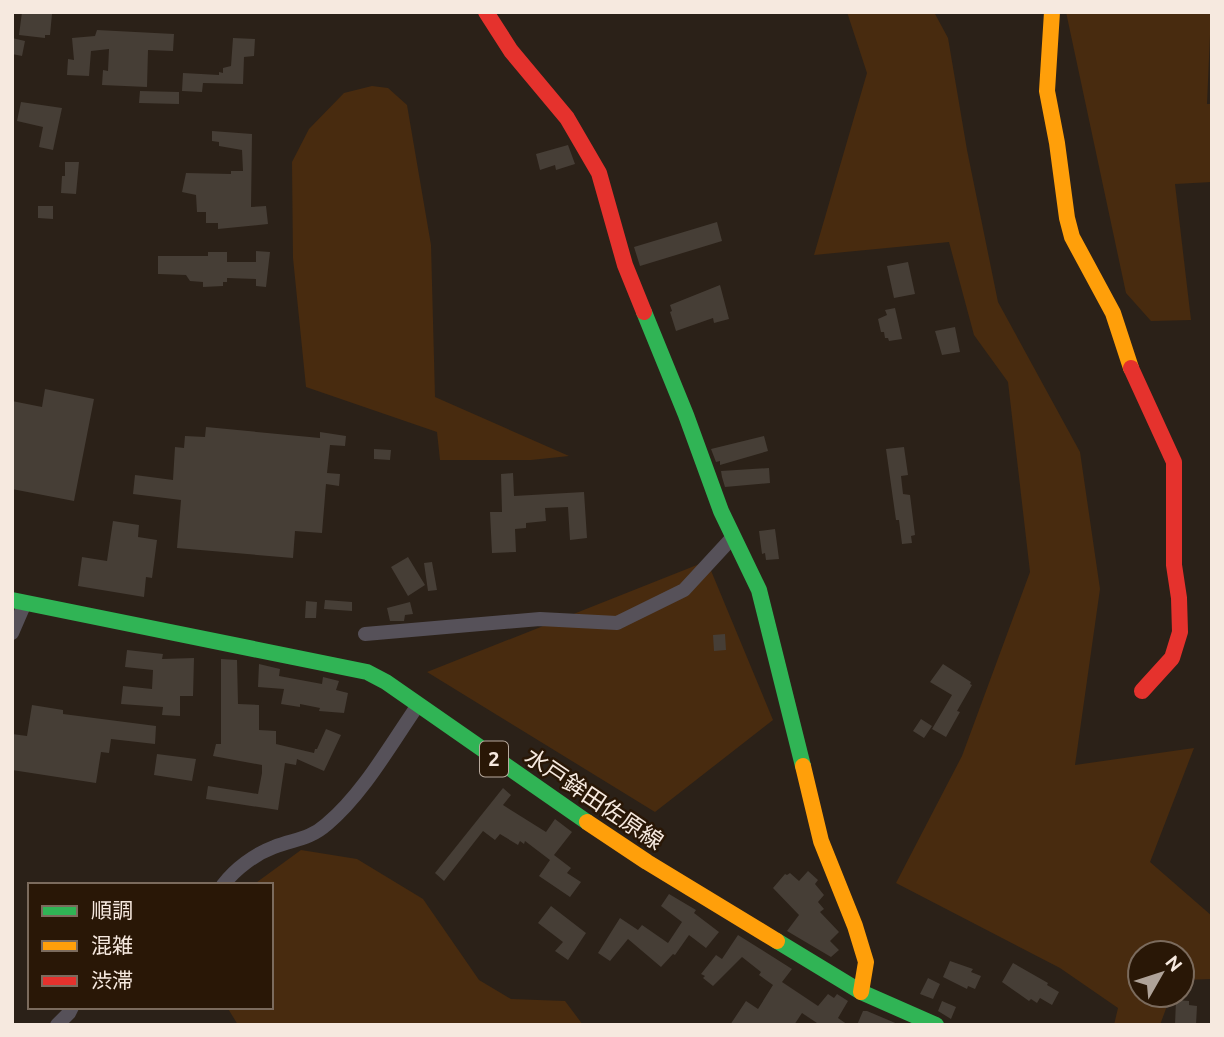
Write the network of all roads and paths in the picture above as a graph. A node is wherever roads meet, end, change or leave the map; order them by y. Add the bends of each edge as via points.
1 (486, 12) edge
2 (1052, 12) edge
3 (732, 538) junction
4 (19, 602) edge
5 (12, 633) edge
6 (365, 634) dead end
7 (1142, 691) dead end
8 (418, 705) junction
9 (225, 883) edge
10 (861, 992) junction
11 (71, 1009) edge
12 (57, 1025) edge
13 (936, 1025) edge

1 - 3 street via 511,51 567,118 595,163 625,265
2 - 7 street via 1046,91 1067,218 1113,313 1131,368 1174,462 1174,565 1180,632 1172,658
3 - 6 street via 684,590 617,623 540,619
3 - 10 street via 759,590 821,841 866,962
4 - 5 street
4 - 8 street, 水戸鉾田佐原線 / 2 via 367,672
8 - 9 street via 353,797 328,824 310,837 272,847 233,872
8 - 10 street, 水戸鉾田佐原線 / 2 via 647,862
10 - 13 street, 水戸鉾田佐原線 / 2
11 - 12 street

